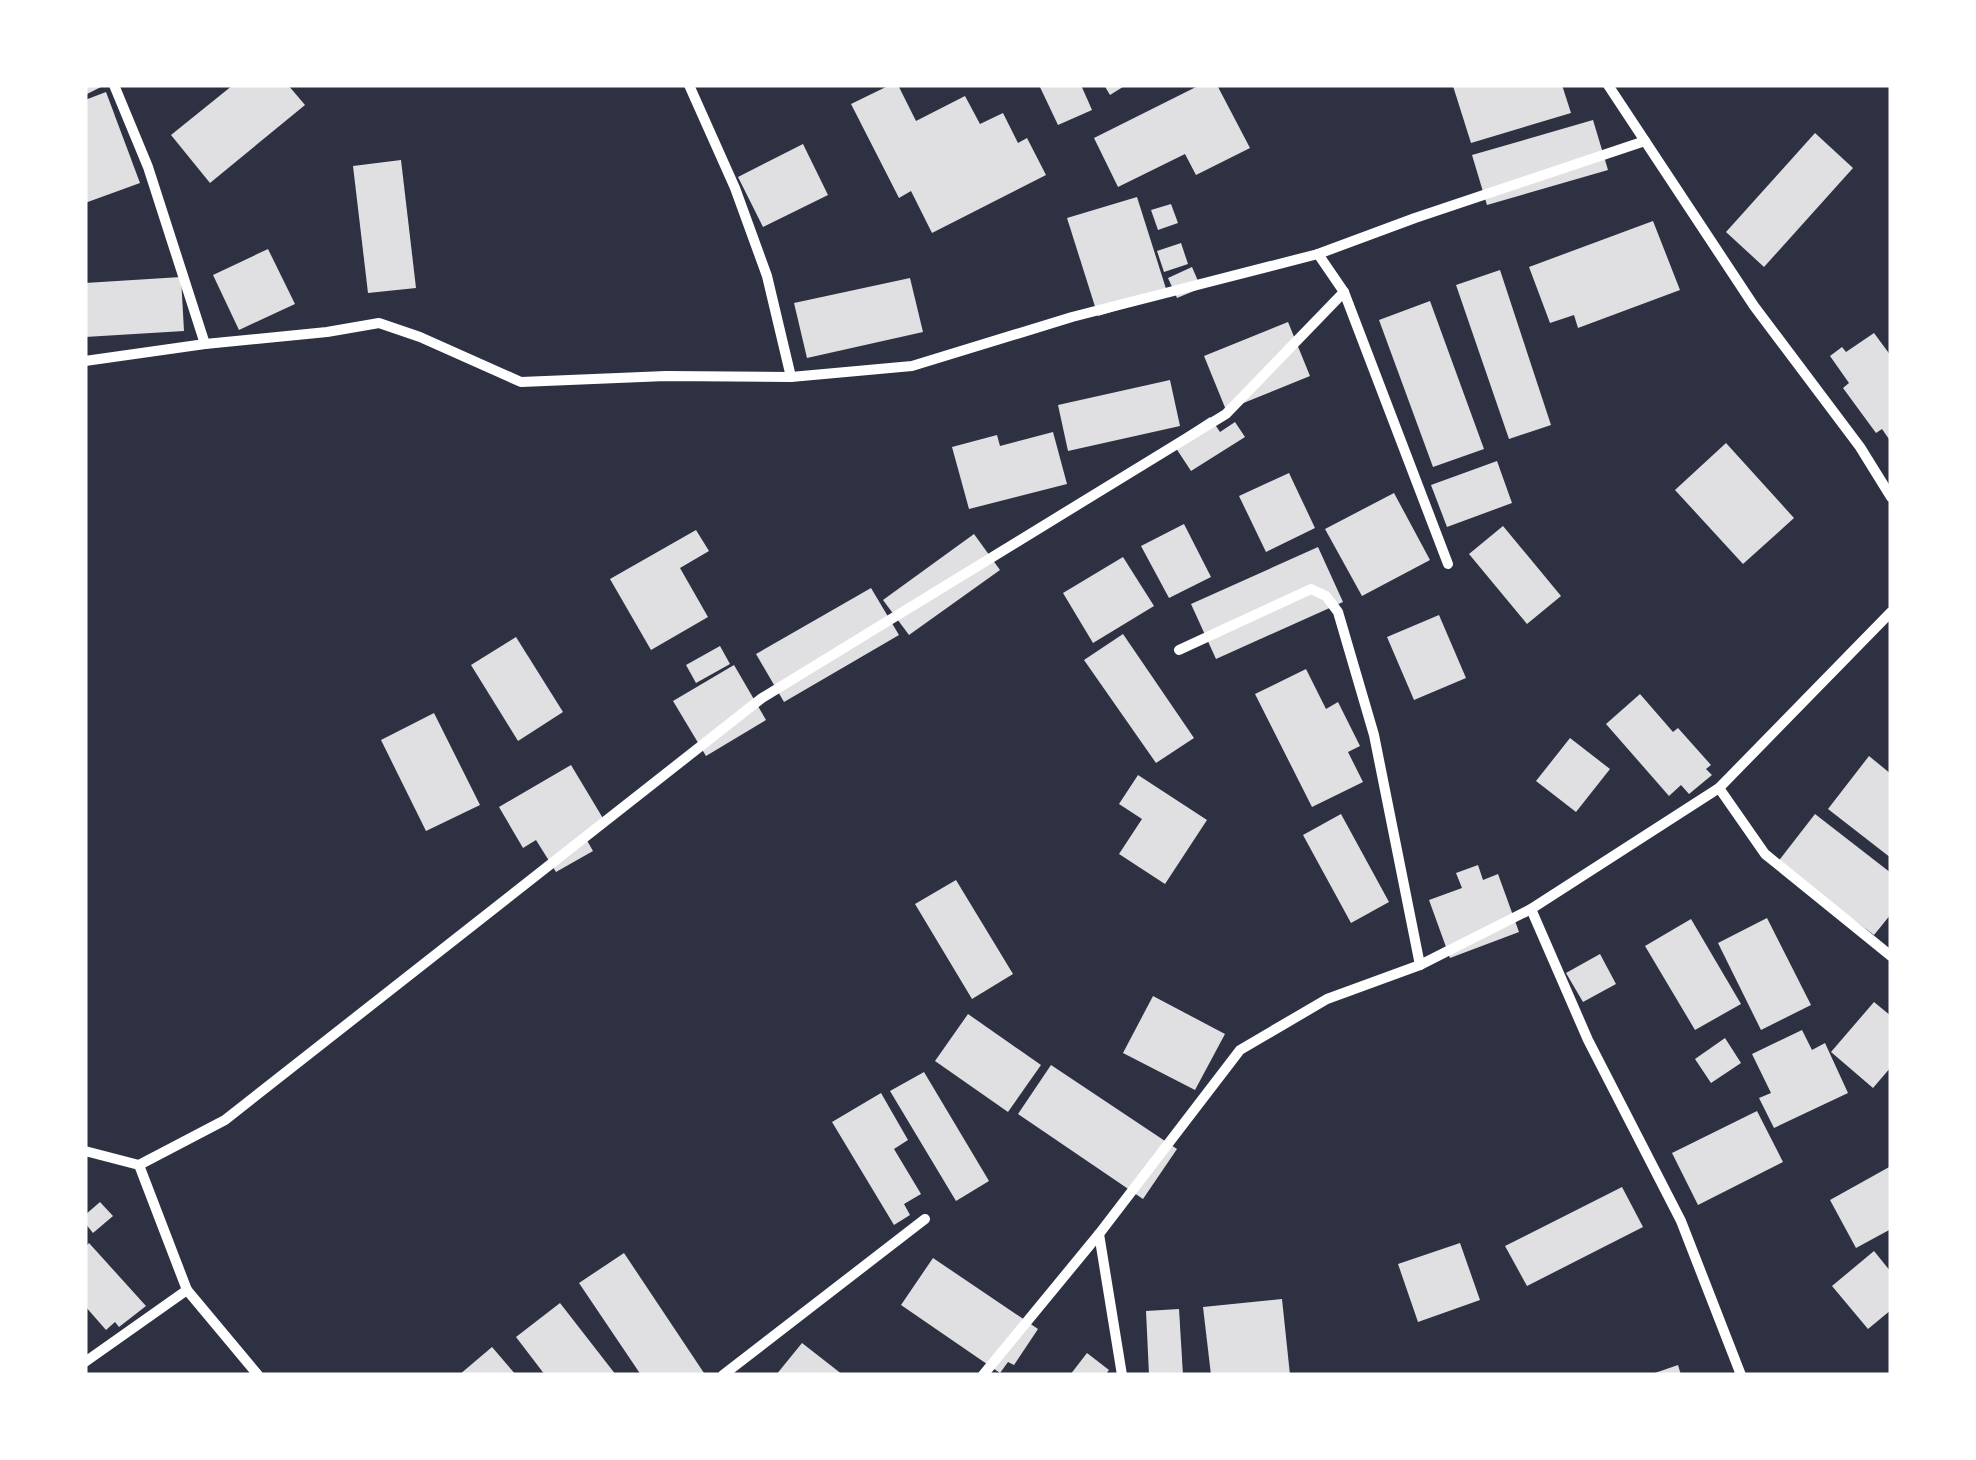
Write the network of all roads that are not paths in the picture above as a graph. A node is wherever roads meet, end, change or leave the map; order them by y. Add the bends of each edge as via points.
1 (114, 85) edge
2 (689, 85) edge
3 (1608, 85) edge
4 (1645, 141) junction
5 (1318, 254) junction
6 (1344, 292) junction
7 (205, 344) junction
8 (85, 361) edge
9 (791, 377) junction
10 (1891, 498) edge
11 (1448, 564) dead end
12 (1891, 612) edge
13 (1179, 650) dead end
14 (1719, 788) junction
15 (1530, 908) junction
16 (1891, 956) edge
17 (1420, 965) junction
18 (85, 1151) edge
19 (139, 1165) junction
20 (925, 1220) dead end
21 (1098, 1234) junction
22 (186, 1290) junction
23 (85, 1362) edge
24 (258, 1375) edge
25 (723, 1375) edge
26 (982, 1375) edge
27 (1122, 1375) edge
28 (1741, 1375) edge

1 - 7 street
2 - 9 street via 767,276
3 - 4 street
4 - 5 street
4 - 10 street
5 - 6 street
5 - 9 street via 912,366
6 - 11 street
6 - 19 street via 1226,414 762,698 224,1120
7 - 8 street
7 - 9 street via 379,322 521,382
12 - 14 street
13 - 17 street via 1311,589 1326,596 1338,612 1374,735
14 - 15 street
14 - 16 street via 1766,854
15 - 17 street
15 - 28 street via 1588,1040 1681,1221
17 - 21 street via 1327,999 1240,1050
18 - 19 street
19 - 22 street
20 - 25 street
21 - 26 street
21 - 27 street
22 - 23 street
22 - 24 street

